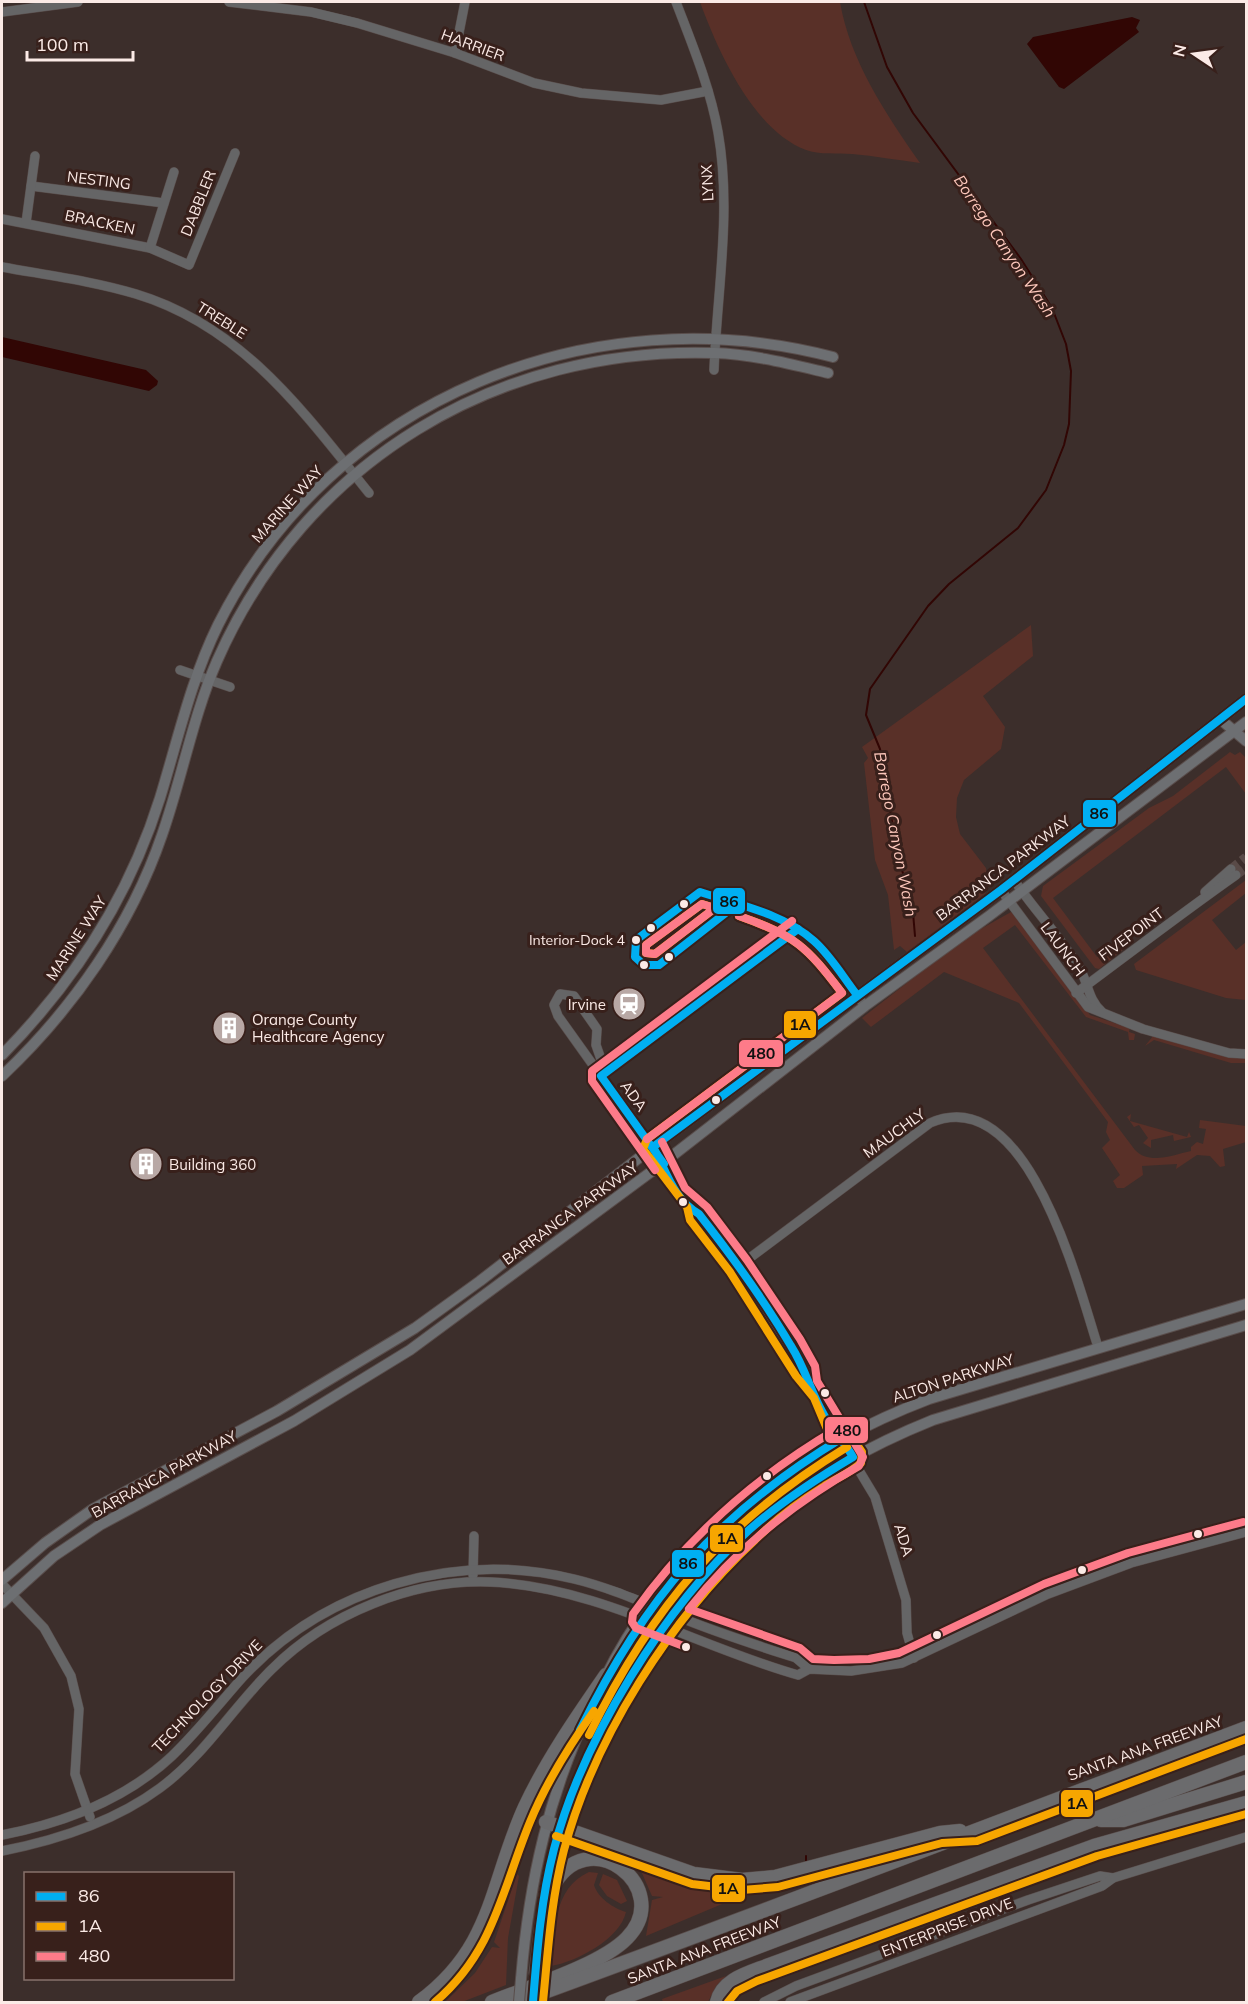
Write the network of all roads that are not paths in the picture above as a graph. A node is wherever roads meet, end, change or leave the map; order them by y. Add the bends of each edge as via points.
1 (78, 2) edge
2 (229, 2) edge
3 (250, 2) edge
4 (465, 2) edge
5 (675, 2) edge
6 (2, 12) edge
7 (455, 53) junction
8 (708, 91) junction
9 (235, 153) dead end
10 (35, 156) dead end
11 (174, 172) dead end
12 (31, 186) junction
13 (164, 204) junction
14 (2, 219) edge
15 (26, 223) junction
16 (150, 248) junction
17 (189, 265) joint
18 (2, 267) edge
19 (715, 338) junction
20 (715, 353) junction
21 (833, 357) dead end
22 (714, 370) dead end
23 (828, 373) dead end
24 (345, 463) junction
25 (355, 475) junction
26 (369, 493) dead end
27 (180, 670) dead end
28 (196, 675) junction
29 (210, 680) junction
30 (230, 687) dead end
31 (1246, 699) edge
32 (1233, 710) junction
33 (1220, 719) junction
34 (1246, 721) edge
35 (1235, 732) junction
36 (1246, 741) edge
37 (1234, 872) tunnel mouth
38 (1014, 880) junction
39 (1001, 890) junction
40 (1022, 891) junction
41 (1008, 901) junction
42 (798, 929) dead end
43 (1086, 985) junction
44 (1077, 993) junction
45 (857, 995) junction
46 (865, 1006) junction
47 (1108, 1017) junction
48 (1246, 1054) edge
49 (2, 1055) edge
50 (2, 1076) edge
51 (601, 1076) junction
52 (653, 1147) junction
53 (663, 1163) junction
54 (503, 1263) junction
55 (739, 1266) junction
56 (511, 1275) junction
57 (1246, 1304) edge
58 (1246, 1325) edge
59 (1098, 1347) junction
60 (842, 1438) junction
61 (852, 1457) junction
62 (1246, 1532) edge
63 (474, 1536) dead end
64 (473, 1569) junction
65 (2, 1580) edge
66 (473, 1583) junction
67 (2, 1584) edge
68 (11, 1594) junction
69 (2, 1604) edge
70 (651, 1605) junction
71 (672, 1614) junction
72 (642, 1619) junction
73 (663, 1627) junction
74 (915, 1658) junction
75 (809, 1669) junction
76 (606, 1675) junction
77 (1246, 1728) edge
78 (1246, 1762) edge
79 (1246, 1782) edge
80 (1246, 1803) edge
81 (88, 1811) junction
82 (1090, 1820) junction
83 (546, 1822) junction
84 (93, 1825) junction
85 (560, 1826) junction
86 (974, 1831) junction
87 (2, 1835) edge
88 (1246, 1837) edge
89 (2, 1851) edge
90 (1113, 1878) junction
91 (536, 1973) junction
92 (419, 2002) edge
93 (492, 2002) edge
94 (518, 2002) edge
95 (534, 2002) edge
96 (612, 2002) edge
97 (717, 2002) edge
98 (764, 2002) edge
99 (790, 2002) edge

1 - 6 street
2 - 3 street, HARRIER
3 - 7 street, HARRIER via 357,22
4 - 7 street
5 - 8 street, LYNX
7 - 8 street, HARRIER via 534,84 581,93 661,100
8 - 19 street, LYNX via 718,134 723,185
9 - 17 street, DABBLER
10 - 12 street
11 - 13 street
12 - 13 street, NESTING
12 - 15 street
13 - 16 street
14 - 15 street, BRACKEN
15 - 16 street, BRACKEN
16 - 17 street, BRACKEN
18 - 24 street, TREBLE via 138,294 209,328 264,368
19 - 20 street, LYNX
19 - 21 main road, MARINE WAY via 763,341
19 - 24 main road, MARINE WAY via 609,343 557,354 488,377 425,407
20 - 22 street, LYNX
20 - 23 main road, MARINE WAY
20 - 25 main road, MARINE WAY via 642,354 591,360 530,376 457,406 415,430
24 - 25 street, TREBLE
24 - 28 main road, MARINE WAY via 293,514 267,547 230,603
25 - 26 street, TREBLE
25 - 29 main road, MARINE WAY via 279,554 243,610
27 - 28 street
28 - 29 street
28 - 49 main road, MARINE WAY via 160,798 121,896 72,975
29 - 30 street
29 - 50 main road, MARINE WAY via 162,836 134,901 67,1005
31 - 32 main road, BARRANCA PARKWAY
32 - 33 main road, BARRANCA PARKWAY
32 - 34 main road
33 - 35 main road
33 - 38 main road, BARRANCA PARKWAY
34 - 35 main road, BARRANCA PARKWAY
35 - 36 main road
35 - 40 main road, BARRANCA PARKWAY
37 - 43 street, FIVEPOINT via 1208,888 1144,945
38 - 39 main road, BARRANCA PARKWAY
38 - 40 street, LAUNCH
39 - 41 street, LAUNCH
39 - 45 main road, BARRANCA PARKWAY
40 - 41 main road, BARRANCA PARKWAY
40 - 43 street, LAUNCH via 1070,954
41 - 44 street, LAUNCH
41 - 46 main road, BARRANCA PARKWAY
42 - 45 street via 814,941
43 - 44 street, FIVEPOINT
43 - 47 street, LAUNCH via 1095,1006
44 - 47 street, LAUNCH via 1088,1007
45 - 46 street
45 - 52 main road, BARRANCA PARKWAY
46 - 53 main road, BARRANCA PARKWAY
47 - 48 street, LAUNCH via 1229,1053
51 - 51 street, ADA via 597,1029 574,996 560,993 554,1002 558,1016
51 - 52 street, ADA
52 - 53 street, ADA
52 - 54 main road, BARRANCA PARKWAY
53 - 55 street, ADA via 667,1179
53 - 56 main road, BARRANCA PARKWAY
54 - 56 main road
54 - 65 main road, BARRANCA PARKWAY via 415,1328 341,1374 93,1509
55 - 59 street, MAUCHLY via 930,1123 951,1117 972,1119 995,1129 1008,1142 1049,1208
55 - 60 street, ADA via 805,1370 814,1378 838,1421
56 - 68 main road, BARRANCA PARKWAY via 410,1350 318,1407 100,1525
57 - 59 main road, ALTON PARKWAY
58 - 61 main road via 944,1416
59 - 60 main road, ALTON PARKWAY via 929,1399
60 - 61 street, ADA
60 - 70 main road, ALTON PARKWAY via 804,1459 740,1508 686,1562
61 - 71 main road via 760,1520 710,1569
61 - 74 street, ADA via 875,1497 906,1600 907,1633
62 - 74 street, TECHNOLOGY DRIVE via 1131,1563 1048,1594
63 - 64 street
64 - 66 street
64 - 70 street, TECHNOLOGY DRIVE via 551,1574
64 - 81 street, TECHNOLOGY DRIVE via 396,1582 349,1600 294,1632 242,1678 171,1756
66 - 72 street, TECHNOLOGY DRIVE via 558,1591
66 - 84 street, TECHNOLOGY DRIVE via 403,1593 328,1626 273,1668 196,1757 160,1788
67 - 68 street
68 - 69 main road, BARRANCA PARKWAY
68 - 81 street via 44,1628 71,1676 79,1709 75,1774
70 - 71 street, TECHNOLOGY DRIVE
70 - 72 main road, ALTON PARKWAY
71 - 73 main road
71 - 75 street, TECHNOLOGY DRIVE via 796,1658
72 - 73 street, TECHNOLOGY DRIVE
72 - 76 main road, ALTON PARKWAY
73 - 75 street, TECHNOLOGY DRIVE via 772,1667 798,1674
73 - 85 main road via 590,1751
74 - 75 street, TECHNOLOGY DRIVE via 851,1671
76 - 83 main road, ALTON PARKWAY via 575,1742
76 - 92 highway via 569,1729 525,1806 477,1938 448,1977
77 - 86 highway, SANTA ANA FREEWAY
78 - 82 highway, SANTA ANA FREEWAY
79 - 82 highway via 1123,1820
80 - 97 highway via 1094,1846 780,1960 735,1979 725,1986
81 - 84 street
81 - 87 street, TECHNOLOGY DRIVE
82 - 96 highway, SANTA ANA FREEWAY
83 - 85 highway
83 - 94 main road, ALTON PARKWAY, bridge via 528,1901
84 - 89 street, TECHNOLOGY DRIVE via 63,1837
85 - 86 highway via 694,1874 742,1880 775,1878 940,1833
85 - 91 main road via 545,1890
86 - 94 highway, SANTA ANA FREEWAY
88 - 90 street, ENTERPRISE DRIVE
90 - 98 street, ENTERPRISE DRIVE via 1100,1876 1028,1900 796,1986
90 - 99 street, ENTERPRISE DRIVE via 1102,1886
91 - 93 highway via 549,1895 559,1878 577,1862 588,1859 606,1860 627,1872 639,1891 641,1908 635,1928 626,1940 594,1959
91 - 95 main road, bridge

